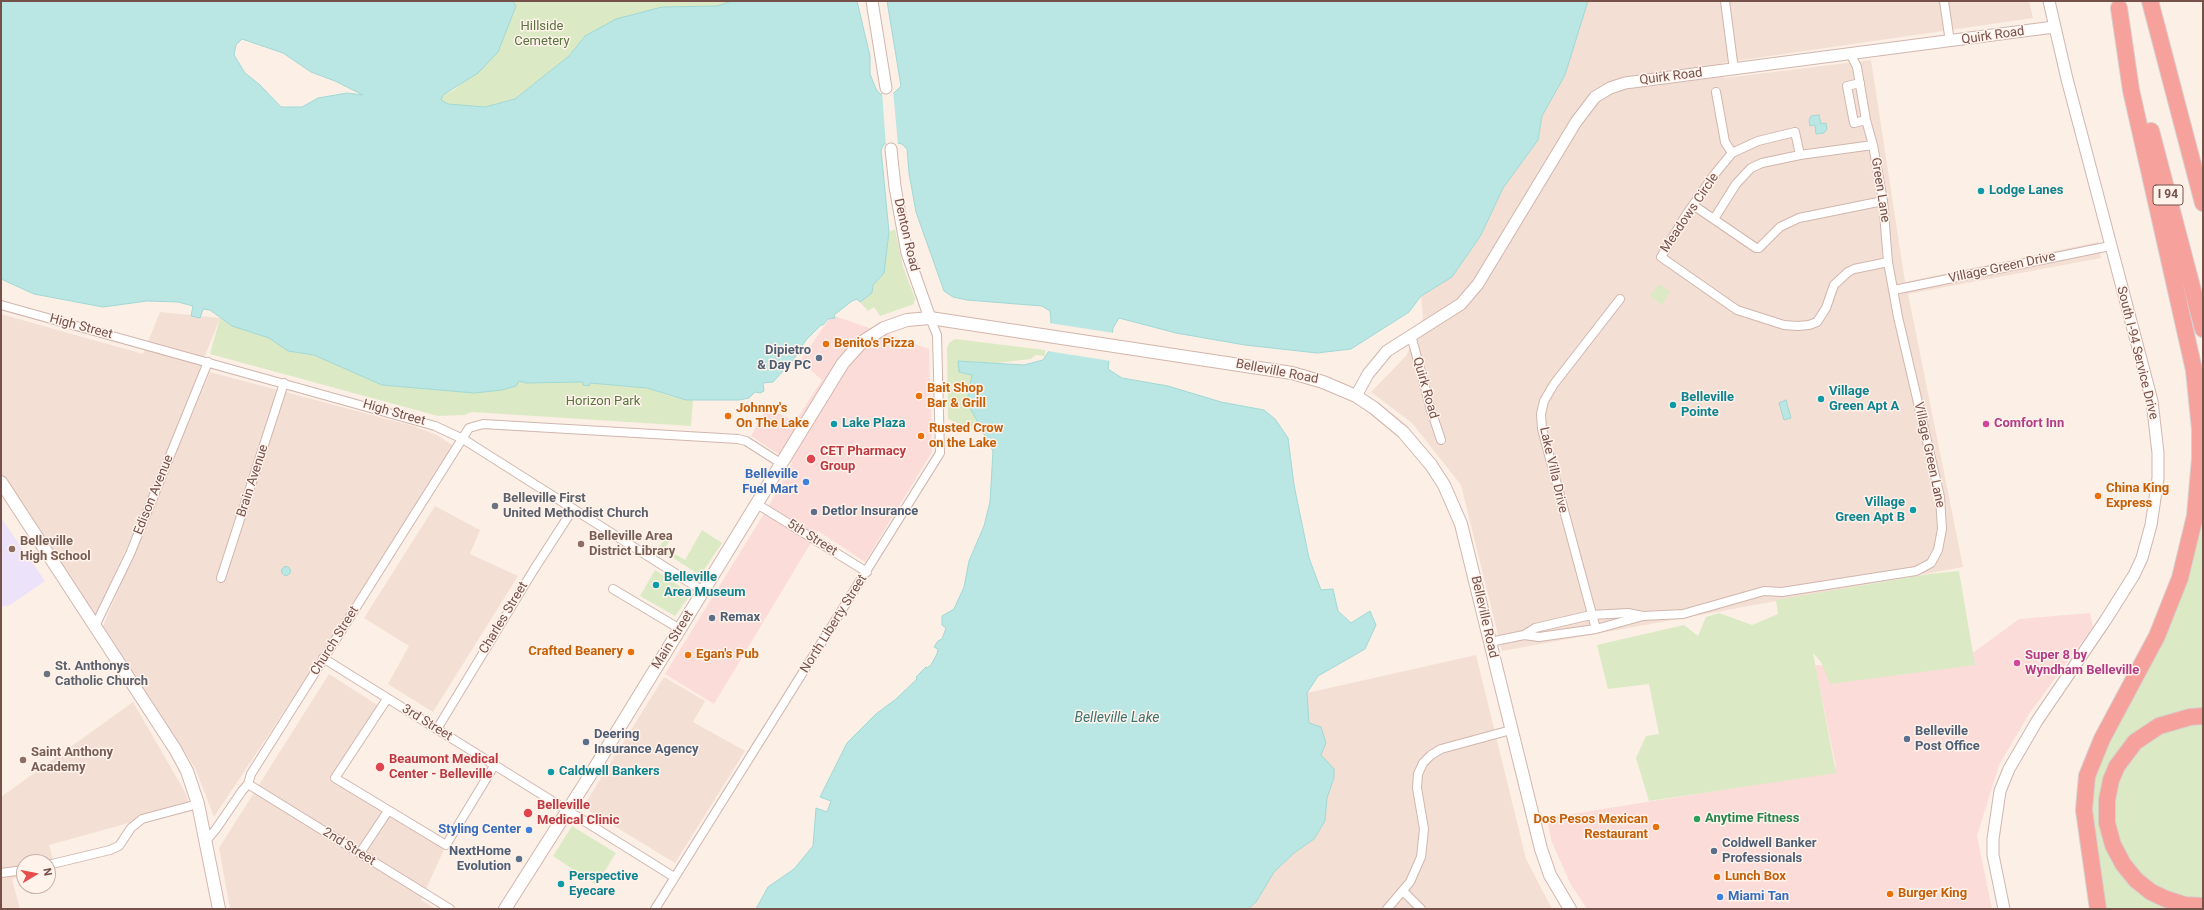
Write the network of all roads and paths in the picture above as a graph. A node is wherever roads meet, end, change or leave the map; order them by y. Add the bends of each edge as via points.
1 (872, 1) edge
2 (1725, 1) edge
3 (1944, 1) edge
4 (2049, 1) edge
5 (2150, 1) edge
6 (2160, 1) edge
7 (2118, 4) edge
8 (2054, 27) junction
9 (1950, 42) junction
10 (1851, 55) junction
11 (1734, 70) junction
12 (1860, 87) junction
13 (886, 88) dead end
14 (1716, 92) dead end
15 (1866, 120) junction
16 (1873, 145) junction
17 (891, 149) dead end
18 (1732, 153) junction
19 (1800, 155) junction
20 (2203, 159) edge
21 (1883, 201) junction
22 (2203, 203) edge
23 (1693, 205) junction
24 (1714, 219) junction
25 (2110, 246) junction
26 (1888, 262) junction
27 (1894, 290) junction
28 (1620, 300) dead end
29 (1, 305) edge
30 (930, 318) junction
31 (892, 325) joint
32 (2203, 329) edge
33 (1411, 335) junction
34 (208, 362) junction
35 (284, 383) junction
36 (1356, 396) junction
37 (463, 439) junction
38 (1441, 440) dead end
39 (782, 464) junction
40 (1, 482) edge
41 (757, 504) junction
42 (573, 509) junction
43 (867, 572) junction
44 (221, 578) dead end
45 (613, 589) dead end
46 (703, 591) junction
47 (1591, 615) junction
48 (1643, 616) junction
49 (96, 626) junction
50 (680, 629) junction
51 (1596, 629) junction
52 (1524, 635) junction
53 (1490, 642) junction
54 (323, 658) junction
55 (387, 699) junction
56 (2203, 716) edge
57 (437, 729) junction
58 (1511, 730) junction
59 (494, 766) junction
60 (248, 784) junction
61 (198, 804) junction
62 (568, 810) junction
63 (388, 811) junction
64 (206, 841) junction
65 (360, 853) junction
66 (56, 863) edge
67 (16, 871) edge
68 (1, 873) edge
69 (674, 876) junction
70 (1403, 891) junction
71 (2203, 906) edge
72 (219, 909) edge
73 (450, 909) edge
74 (506, 909) edge
75 (655, 909) edge
76 (1387, 909) edge
77 (1421, 909) edge
78 (1570, 909) edge
79 (2004, 909) edge
80 (2098, 909) edge

1 - 13 street
2 - 11 street
3 - 9 street
4 - 8 street, South I-94 Service Drive
5 - 22 highway, I 94
6 - 20 highway
7 - 32 highway, I 94
7 - 80 highway via 2131,90 2194,370 2200,429 2200,459 2195,516 2180,578 2157,636 2102,739 2086,776 2084,810
8 - 9 street, Quirk Road
8 - 25 street, South I-94 Service Drive
9 - 10 street, Quirk Road
10 - 11 street, Quirk Road
10 - 12 street via 1857,67
11 - 33 street, Quirk Road via 1625,83 1595,97 1576,122 1478,284 1461,304
12 - 15 street, Green Lane
12 - 15 street via 1847,86 1854,123
14 - 18 street via 1725,142
15 - 16 street, Green Lane
16 - 19 street
16 - 21 street, Green Lane
17 - 30 street, Denton Road via 907,253
18 - 19 street, Meadows Circle via 1758,141 1795,132
18 - 23 street, Meadows Circle
19 - 24 street via 1762,163 1751,168 1736,184
21 - 24 street via 1799,218 1780,227 1759,248 1750,245
21 - 26 street, Green Lane
23 - 24 street
23 - 26 street, Meadows Circle via 1661,257 1737,310 1784,325 1809,325 1817,322 1826,308 1837,280 1854,269
25 - 27 street, Village Green Drive
25 - 79 street, South I-94 Service Drive via 2152,402 2158,453 2156,498 2148,537 2134,575 2037,720 2004,780 1996,807 1993,855
26 - 27 street, Green Lane
27 - 48 street, Village Green Lane via 1940,497 1942,529 1938,550 1931,563 1916,571 1782,592 1764,591 1683,614
28 - 47 street, Lake Villa Drive via 1554,384 1544,401 1541,414 1542,429
29 - 34 street, High Street
30 - 31 main road, Belleville Road via 907,320
30 - 36 main road, Belleville Road via 1292,373 1323,382
30 - 43 street, North Liberty Street via 936,335 940,453
31 - 39 main road, Main Street via 870,336 849,355
33 - 36 street, Quirk Road via 1387,351 1377,362
33 - 38 street, Quirk Road
34 - 35 street, High Street
34 - 49 street, Edison Avenue via 130,554
35 - 37 street, High Street via 412,418
35 - 44 street, Brain Avenue
36 - 53 main road, Belleville Road via 1403,432 1444,485 1461,524
37 - 39 street via 469,428 483,424 738,439
37 - 42 street, High Street
37 - 54 street, Church Street
39 - 41 main road, Main Street
40 - 49 main road
41 - 43 street, 5th Street
41 - 46 main road, Main Street
42 - 46 street, High Street
42 - 57 street, Charles Street
43 - 69 street, North Liberty Street
45 - 50 street
46 - 50 main road, Main Street
47 - 48 street via 1628,613
47 - 51 street, Lake Villa Drive
47 - 52 street via 1535,628
48 - 51 street
49 - 61 main road via 175,749 187,771
50 - 62 main road, Main Street
51 - 52 street via 1539,637
52 - 53 street
53 - 58 main road, Belleville Road
54 - 55 street, 3rd Street
54 - 60 street, Church Street via 251,774
55 - 57 street, 3rd Street
55 - 63 street via 335,778
56 - 71 highway via 2159,726 2136,742 2111,780 2107,800 2107,823 2113,845 2123,864 2136,880 2151,892 2166,899 2185,905
57 - 59 street, 3rd Street
58 - 70 street via 1441,749 1423,763 1418,774 1417,788 1424,829 1423,849 1416,871
58 - 78 main road, Belleville Road via 1541,849 1550,875
59 - 62 street, 3rd Street
59 - 63 street via 446,845
60 - 64 street, Church Street
60 - 65 street, 2nd Street
61 - 64 main road
61 - 66 street via 142,819 131,828 119,846 110,850
62 - 69 street, 3rd Street
62 - 74 main road, Main Street
63 - 65 street
64 - 72 main road
65 - 73 street, 2nd Street
67 - 68 street
69 - 75 street, North Liberty Street
70 - 76 street
70 - 77 street

